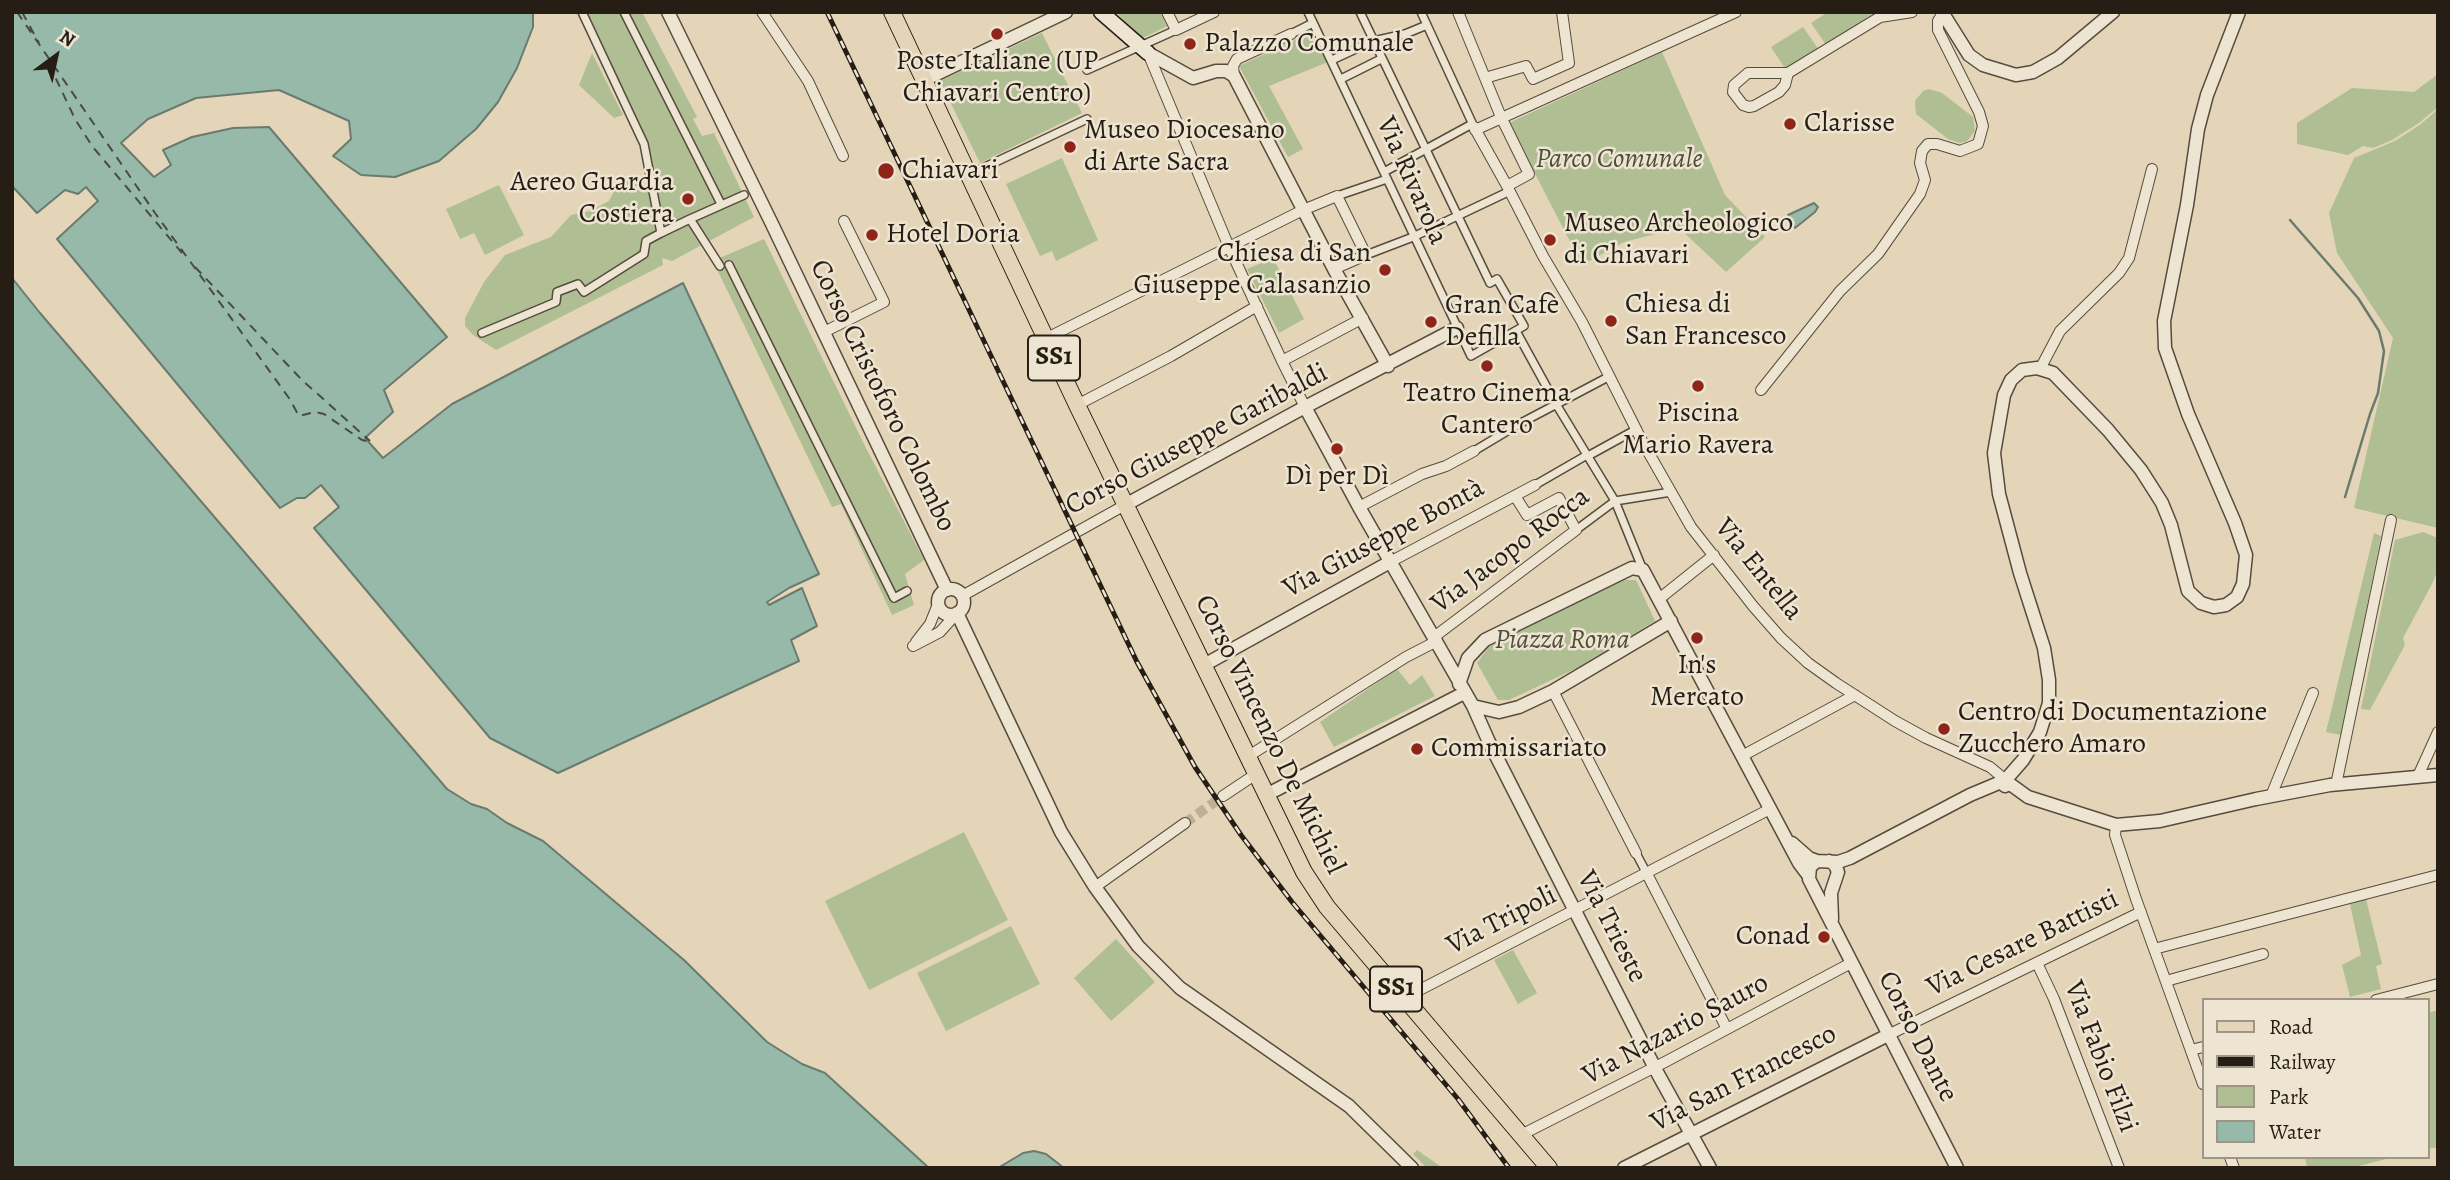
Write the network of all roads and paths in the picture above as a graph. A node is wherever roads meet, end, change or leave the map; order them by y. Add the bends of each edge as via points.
1 (582, 12) edge
2 (624, 12) edge
3 (668, 12) edge
4 (762, 12) edge
5 (892, 12) edge
6 (1066, 12) edge
7 (1101, 12) edge
8 (1167, 12) edge
9 (1214, 12) edge
10 (1308, 12) edge
11 (1360, 12) edge
12 (1421, 12) edge
13 (1458, 12) edge
14 (1562, 12) edge
15 (1736, 12) edge
16 (1912, 12) edge
17 (1942, 12) edge
18 (2113, 12) edge
19 (2239, 12) edge
20 (1200, 15) edge
21 (1313, 23) junction
22 (1427, 25) junction
23 (1176, 30) junction
24 (1291, 34) joint
25 (1373, 41) junction
26 (1144, 50) junction
27 (1381, 59) junction
28 (1332, 60) junction
29 (1087, 70) dead end
30 (1788, 72) junction
31 (1234, 76) junction
32 (1485, 78) junction
33 (1341, 79) junction
34 (924, 80) junction
35 (1501, 117) junction
36 (1087, 119) dead end
37 (1474, 127) junction
38 (1425, 148) junction
39 (843, 156) dead end
40 (2152, 169) dead end
41 (968, 175) junction
42 (1385, 175) junction
43 (1509, 189) junction
44 (744, 195) dead end
45 (1337, 196) junction
46 (721, 204) junction
47 (1303, 210) junction
48 (1457, 216) junction
49 (690, 219) junction
50 (844, 221) dead end
51 (661, 233) junction
52 (1413, 237) junction
53 (1229, 247) junction
54 (1366, 255) junction
55 (718, 264) dead end
56 (729, 265) dead end
57 (1334, 270) junction
58 (1257, 306) junction
59 (1363, 318) junction
60 (1457, 328) junction
61 (1516, 331) junction
62 (824, 332) junction
63 (482, 333) dead end
64 (1045, 339) junction
65 (1282, 361) junction
66 (1388, 366) junction
67 (2040, 369) junction
68 (1610, 376) junction
69 (1761, 390) dead end
70 (1556, 404) junction
71 (1077, 405) junction
72 (1305, 407) junction
73 (1637, 429) junction
74 (1474, 451) joint
75 (1587, 456) junction
76 (1535, 485) joint
77 (1671, 492) junction
78 (1515, 496) junction
79 (1615, 501) junction
80 (1125, 505) junction
81 (1359, 507) junction
82 (2391, 520) dead end
83 (1576, 530) junction
84 (1714, 555) junction
85 (1390, 562) junction
86 (1643, 570) junction
87 (947, 590) junction
88 (907, 591) dead end
89 (962, 596) junction
90 (1659, 599) junction
91 (938, 604) junction
92 (957, 613) junction
93 (1671, 621) junction
94 (1436, 639) junction
95 (1204, 665) junction
96 (1462, 689) junction
97 (1553, 691) junction
98 (2313, 693) dead end
99 (1855, 695) junction
100 (1473, 706) junction
101 (2438, 732) edge
102 (1742, 756) junction
103 (1247, 757) junction
104 (1256, 774) junction
105 (2438, 775) edge
106 (2418, 776) junction
107 (2006, 780) junction
108 (2336, 785) junction
109 (1266, 795) junction
110 (1223, 796) tunnel mouth
111 (2271, 796) junction
112 (1770, 809) junction
113 (1185, 823) tunnel mouth
114 (2116, 825) junction
115 (1785, 837) junction
116 (1636, 853) joint
117 (1850, 858) junction
118 (1823, 861) junction
119 (1646, 872) junction
120 (2438, 875) edge
121 (1836, 878) junction
122 (1810, 879) junction
123 (1095, 887) junction
124 (1575, 909) junction
125 (2141, 912) junction
126 (1833, 930) junction
127 (2154, 949) junction
128 (2263, 954) dead end
129 (2037, 962) junction
130 (1851, 963) junction
131 (2166, 981) junction
132 (2438, 984) edge
133 (1404, 998) junction
134 (2384, 998) edge
135 (1727, 1029) junction
136 (1888, 1035) junction
137 (2202, 1047) edge
138 (2190, 1050) junction
139 (1655, 1067) junction
140 (2202, 1081) edge
141 (1690, 1133) junction
142 (1521, 1135) junction
143 (1412, 1168) edge
144 (1549, 1168) edge
145 (1623, 1168) edge
146 (1710, 1168) edge
147 (1957, 1168) edge
148 (2119, 1168) edge

1 - 51 street via 644,145
2 - 46 street
3 - 62 street, Corso Cristoforo Colombo
4 - 39 street via 808,81
5 - 34 main road
6 - 34 street
7 - 26 main road
8 - 23 street
9 - 20 street
10 - 21 street, Via Rivarola
11 - 25 street
12 - 22 street
13 - 32 street
14 - 32 street via 1569,63 1533,79 1526,66
15 - 35 street
16 - 30 street via 1880,17
17 - 18 street via 1969,55 1983,65 2015,75 2033,72 2058,58
17 - 69 street via 1938,30 1983,126 1978,144 1960,151 1928,144 1920,163 1925,180 1920,194 1878,254 1840,291
19 - 67 street via 2198,129 2164,321 2165,348 2188,414 2246,555 2237,597 2214,607 2188,591 2171,525 2141,470 2053,373
20 - 23 street
21 - 24 street
21 - 28 street, Via Rivarola
22 - 25 street
22 - 37 street
23 - 26 street
24 - 31 street via 1237,59
25 - 27 street
25 - 28 street
26 - 29 street
26 - 31 street via 1193,78 1216,71
26 - 53 street
27 - 33 street
27 - 38 street
28 - 33 street, Via Rivarola
30 - 30 street via 1779,92 1754,106 1743,104 1733,92 1734,85 1748,73
31 - 47 street
32 - 35 street
33 - 42 street, Via Rivarola
34 - 41 main road
35 - 37 street
35 - 43 street via 1529,174
36 - 41 street
37 - 38 street
37 - 43 street, Via Entella
38 - 42 street
38 - 48 street
40 - 67 street via 2129,258 2060,331
41 - 64 main road, SS1
42 - 45 street
42 - 52 street, Via Rivarola
43 - 48 street
43 - 68 street, Via Entella
44 - 46 street
45 - 47 street
45 - 54 street
46 - 49 street
47 - 53 street
47 - 57 street
48 - 52 street
48 - 61 street via 1490,283 1497,279 1524,326
49 - 51 street
49 - 55 street
50 - 62 street via 884,302
51 - 63 street via 646,241 644,254 584,292 578,284 557,292 556,302
52 - 54 street
52 - 60 street, Via Rivarola
53 - 58 street
53 - 64 street
54 - 57 street
56 - 88 street via 894,598
57 - 59 street
58 - 65 street
58 - 71 street
59 - 65 street
59 - 66 street
60 - 61 street, Via Rivarola via 1471,356
60 - 66 street, Corso Giuseppe Garibaldi
61 - 70 street
62 - 87 street, Corso Cristoforo Colombo
64 - 71 main road, SS1
65 - 72 street
66 - 72 street, Corso Giuseppe Garibaldi
67 - 107 street via 2027,368 2011,380 2004,394 1994,453 1999,494 2049,680 2049,703 2040,732
68 - 70 street
68 - 73 street, Via Entella
70 - 74 street
70 - 75 street
71 - 80 main road, SS1
72 - 80 street, Corso Giuseppe Garibaldi
72 - 81 street
73 - 75 street, Via Giuseppe Bontà
73 - 77 street, Via Entella
74 - 81 street
75 - 76 street, Via Giuseppe Bontà
75 - 79 street
76 - 78 street, Via Giuseppe Bontà
77 - 79 street
77 - 84 street, Via Entella
78 - 83 street via 1527,516 1559,498
78 - 85 street, Via Giuseppe Bontà
79 - 83 street, Via Jacopo Rocca
79 - 86 street
80 - 89 street, Corso Giuseppe Garibaldi
80 - 95 main road, Corso Vincenzo De Michiel / SS1
81 - 85 street
82 - 108 street
83 - 94 street, Via Jacopo Rocca
84 - 90 street
84 - 99 street, Via Entella via 1781,638
85 - 94 street
85 - 95 street, Via Giuseppe Bontà
86 - 90 street
86 - 96 street via 1632,568 1485,640 1468,658
87 - 89 street via 954,589
87 - 91 street
89 - 92 street via 963,608
90 - 93 street
91 - 92 street via 945,613
91 - 92 street via 913,646 940,632
92 - 123 street via 1037,785
93 - 97 street
93 - 102 street, Corso Dante
94 - 96 street
94 - 103 street, Via Jacopo Rocca
95 - 103 main road, Corso Vincenzo De Michiel / SS1
96 - 100 street
96 - 109 street
97 - 100 street via 1499,712
97 - 116 street
98 - 111 street
99 - 102 street
99 - 107 street, Via Entella
100 - 124 street, Via Trieste
101 - 106 street
102 - 112 street, Corso Dante
103 - 104 main road, Corso Vincenzo De Michiel / SS1
104 - 109 main road, Corso Vincenzo De Michiel / SS1
104 - 110 street
105 - 106 street
106 - 108 street
107 - 114 street, Via Entella via 2028,797
107 - 117 street
108 - 111 street
109 - 133 main road, Corso Vincenzo De Michiel / SS1 via 1315,891
111 - 114 street via 2160,821
112 - 115 street, Corso Dante
112 - 119 street, Via Tripoli
113 - 123 street
114 - 125 street via 2115,835
115 - 118 street, Corso Dante via 1809,858
115 - 122 street, Corso Dante
116 - 119 street
117 - 118 street
117 - 121 street
118 - 121 street via 1835,865
118 - 122 street via 1811,867
119 - 124 street, Via Tripoli
119 - 135 street
120 - 127 street
121 - 122 street via 1823,889
121 - 126 street, Corso Dante via 1830,905
122 - 126 street, Corso Dante
123 - 143 street via 1138,946 1180,988 1314,1080 1363,1119
124 - 133 street, Via Tripoli
124 - 139 street, Via Trieste
125 - 127 street
125 - 129 street, Via Cesare Battisti
126 - 130 street, Corso Dante
127 - 131 street
128 - 131 street
129 - 136 street, Via Cesare Battisti
129 - 148 street, Via Fabio Filzi
130 - 135 street, Via Nazario Sauro
130 - 136 street, Corso Dante
131 - 138 street
132 - 134 street
133 - 142 main road, Corso Vincenzo De Michiel / SS1
135 - 139 street, Via Nazario Sauro
136 - 141 street, Via San Francesco
136 - 147 street, Corso Dante
137 - 138 street
138 - 140 street
139 - 141 street, Via Trieste
139 - 142 street, Via Nazario Sauro
141 - 145 street, Via San Francesco
141 - 146 street, Via Trieste
142 - 144 main road, Corso Vincenzo De Michiel / SS1

